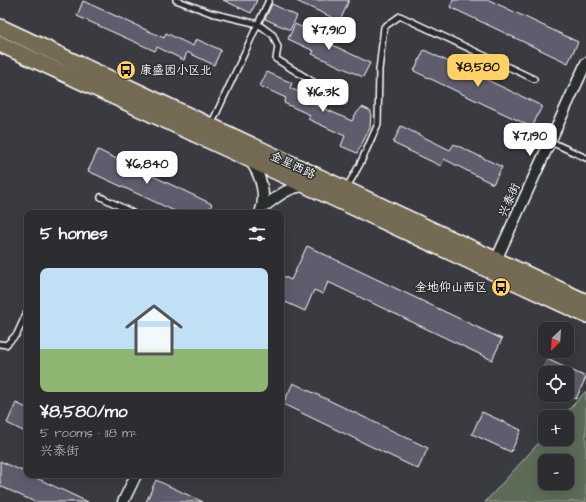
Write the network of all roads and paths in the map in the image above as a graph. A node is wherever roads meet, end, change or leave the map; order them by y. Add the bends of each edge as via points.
1 (176, 0) edge
2 (269, 0) edge
3 (258, 24) junction
4 (0, 27) edge
5 (0, 44) edge
6 (586, 63) edge
7 (534, 79) dead end
8 (344, 100) dead end
9 (211, 126) junction
10 (549, 141) junction
11 (247, 158) junction
12 (586, 158) edge
13 (308, 186) junction
14 (346, 190) junction
15 (102, 198) dead end
16 (127, 210) edge
17 (261, 210) edge
18 (496, 260) junction
19 (586, 302) edge
20 (586, 315) edge
21 (24, 319) edge
22 (0, 344) edge
23 (135, 478) edge
24 (123, 502) edge

1 - 3 lane via 210,13
2 - 3 lane
3 - 8 lane via 273,35 278,47 276,59
3 - 9 lane
4 - 9 main road, 金星西路
5 - 11 main road, 金星西路
6 - 10 street, 兴泰街
7 - 14 lane via 400,16 384,27 379,70 378,124
9 - 14 main road, 金星西路
10 - 12 lane
10 - 18 street, 兴泰街
11 - 13 main road, 金星西路
11 - 17 street via 255,167 260,180
13 - 17 street via 294,186
13 - 20 main road, 金星西路
14 - 18 main road, 金星西路
15 - 16 lane
18 - 19 main road, 金星西路
21 - 22 lane via 17,334 6,345
23 - 24 street

